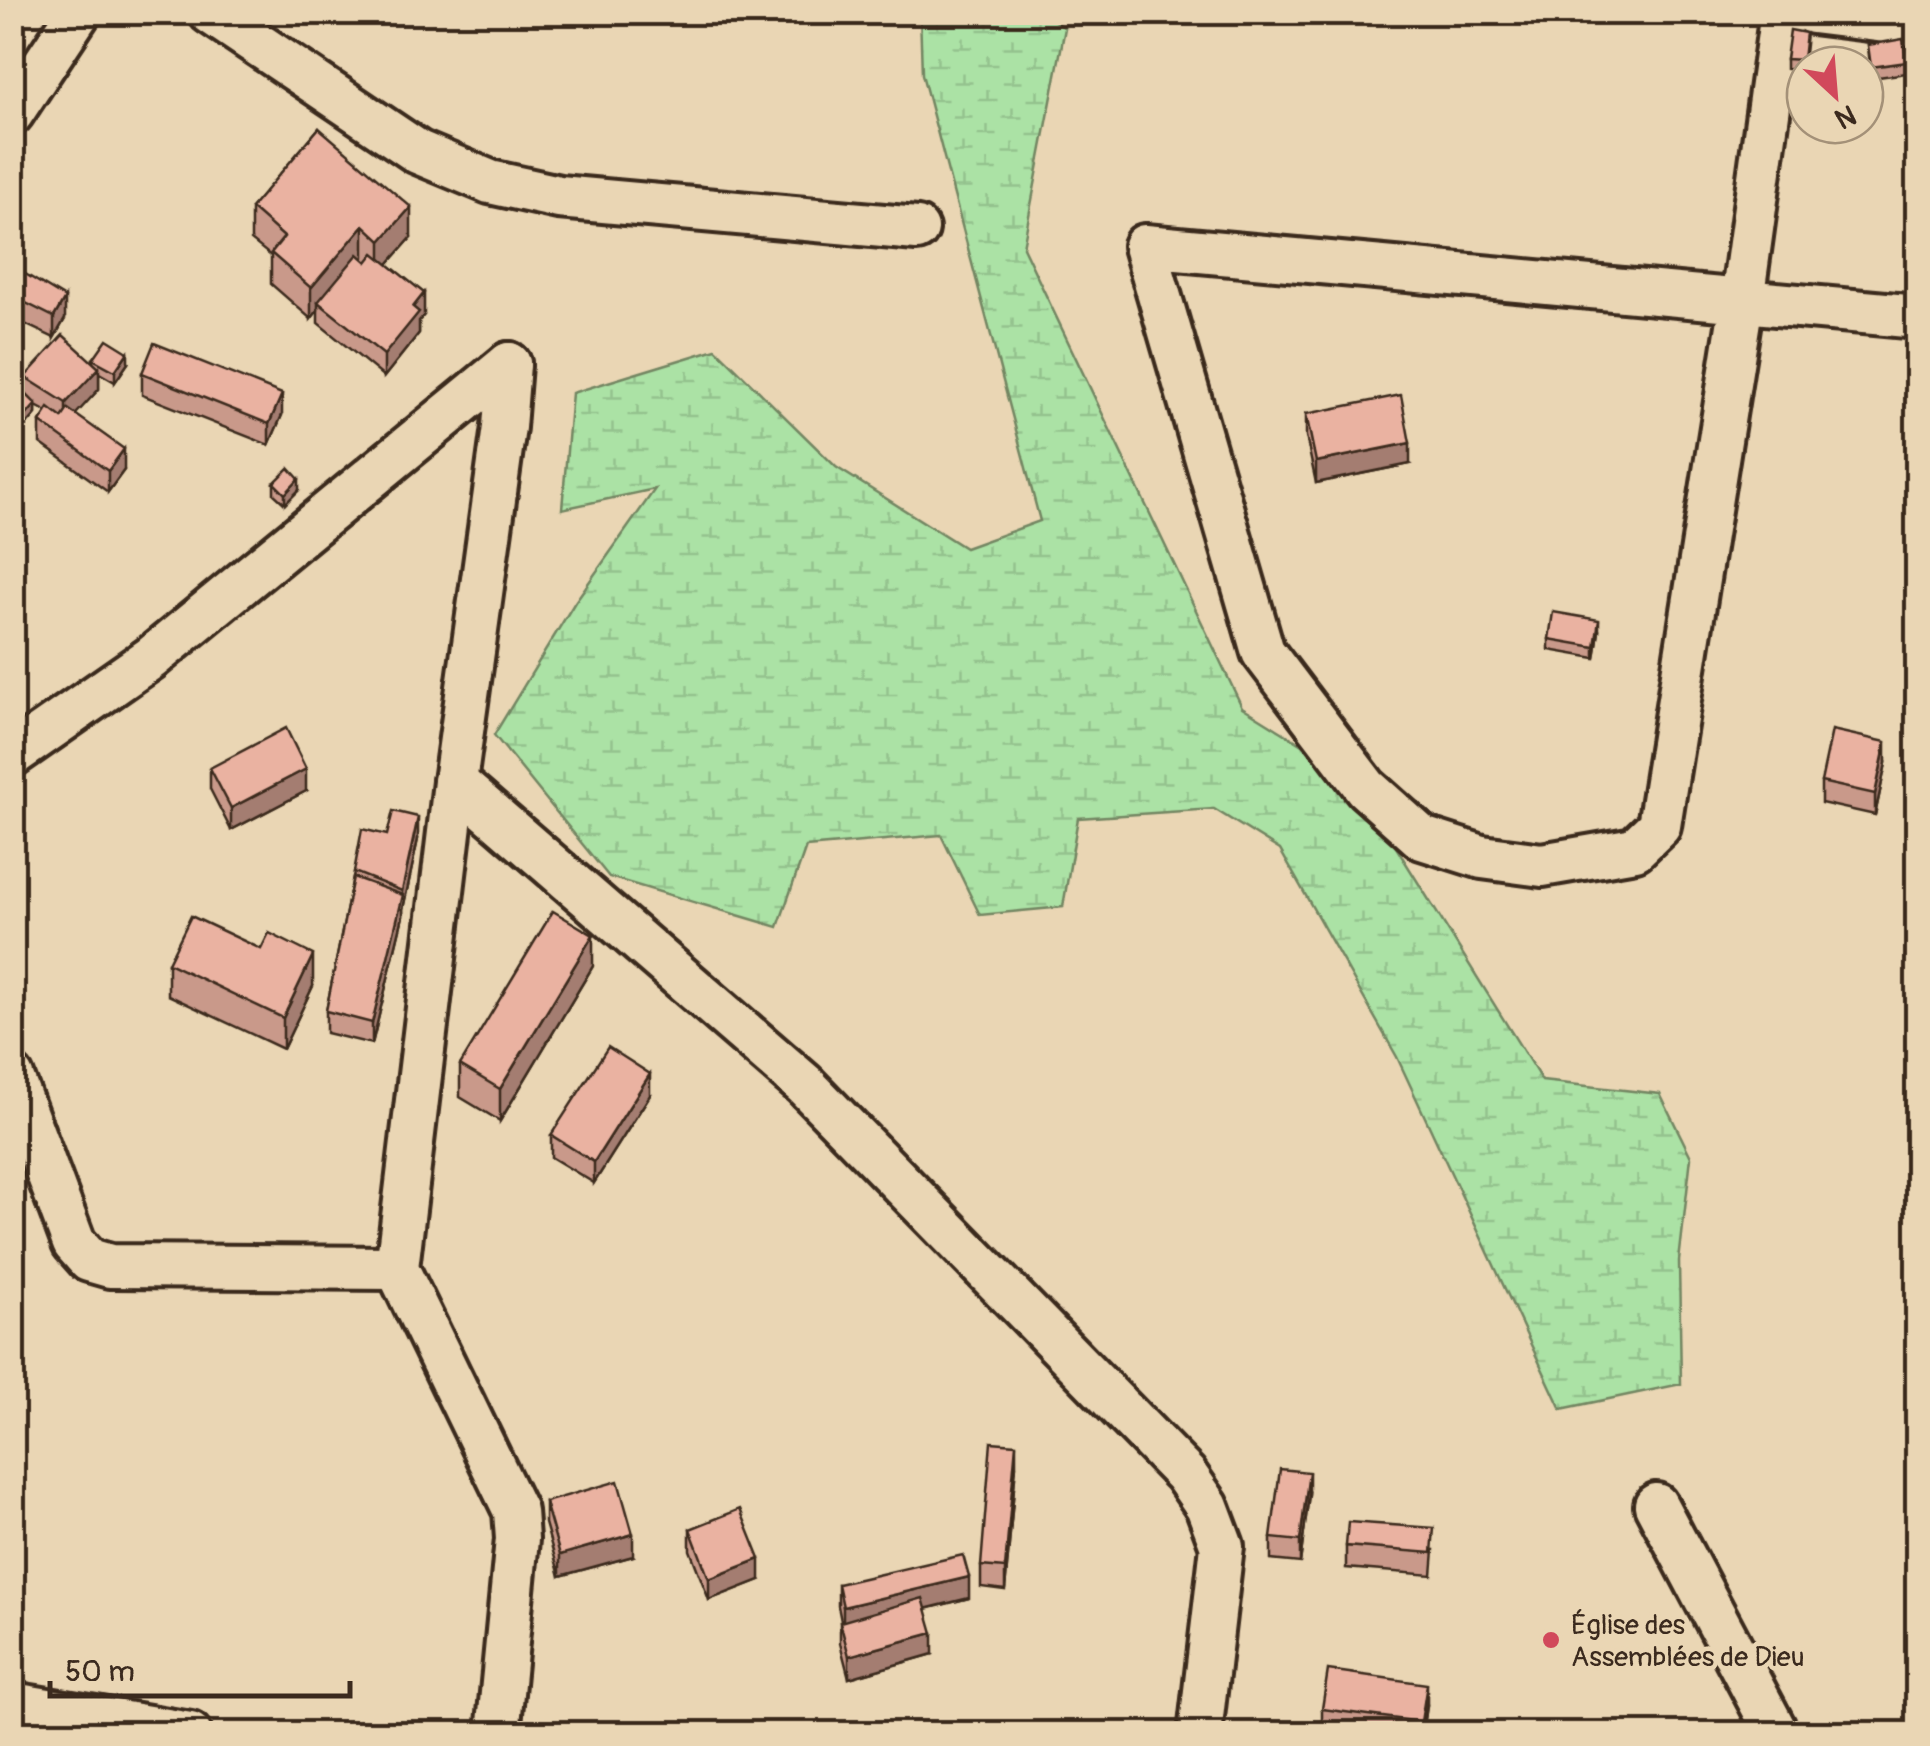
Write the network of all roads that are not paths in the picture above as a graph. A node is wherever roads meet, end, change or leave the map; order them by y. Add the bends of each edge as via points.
1 (79, 12) edge
2 (210, 12) edge
3 (1782, 12) edge
4 (1812, 12) edge
5 (1918, 25) edge
6 (12, 113) edge
7 (917, 228) dead end
8 (1742, 302) junction
9 (1918, 318) edge
10 (12, 755) edge
11 (455, 782) junction
12 (12, 1077) edge
13 (397, 1268) junction
14 (1656, 1505) dead end
15 (12, 1704) edge
16 (190, 1734) edge
17 (498, 1734) edge
18 (1200, 1734) edge
19 (1777, 1734) edge

1 - 6 street
2 - 7 street via 418,152 490,182 559,196
3 - 8 street
4 - 5 street
8 - 8 street via 1658,826 1635,849 1542,865 1482,858 1422,838 1366,788 1264,652 1145,246
8 - 9 street
10 - 11 street via 151,658 509,364
11 - 13 street
11 - 18 street via 804,1084 1185,1474 1222,1546
12 - 13 street via 74,1243 89,1260 110,1266
13 - 17 street via 514,1511
14 - 19 street
15 - 16 street

